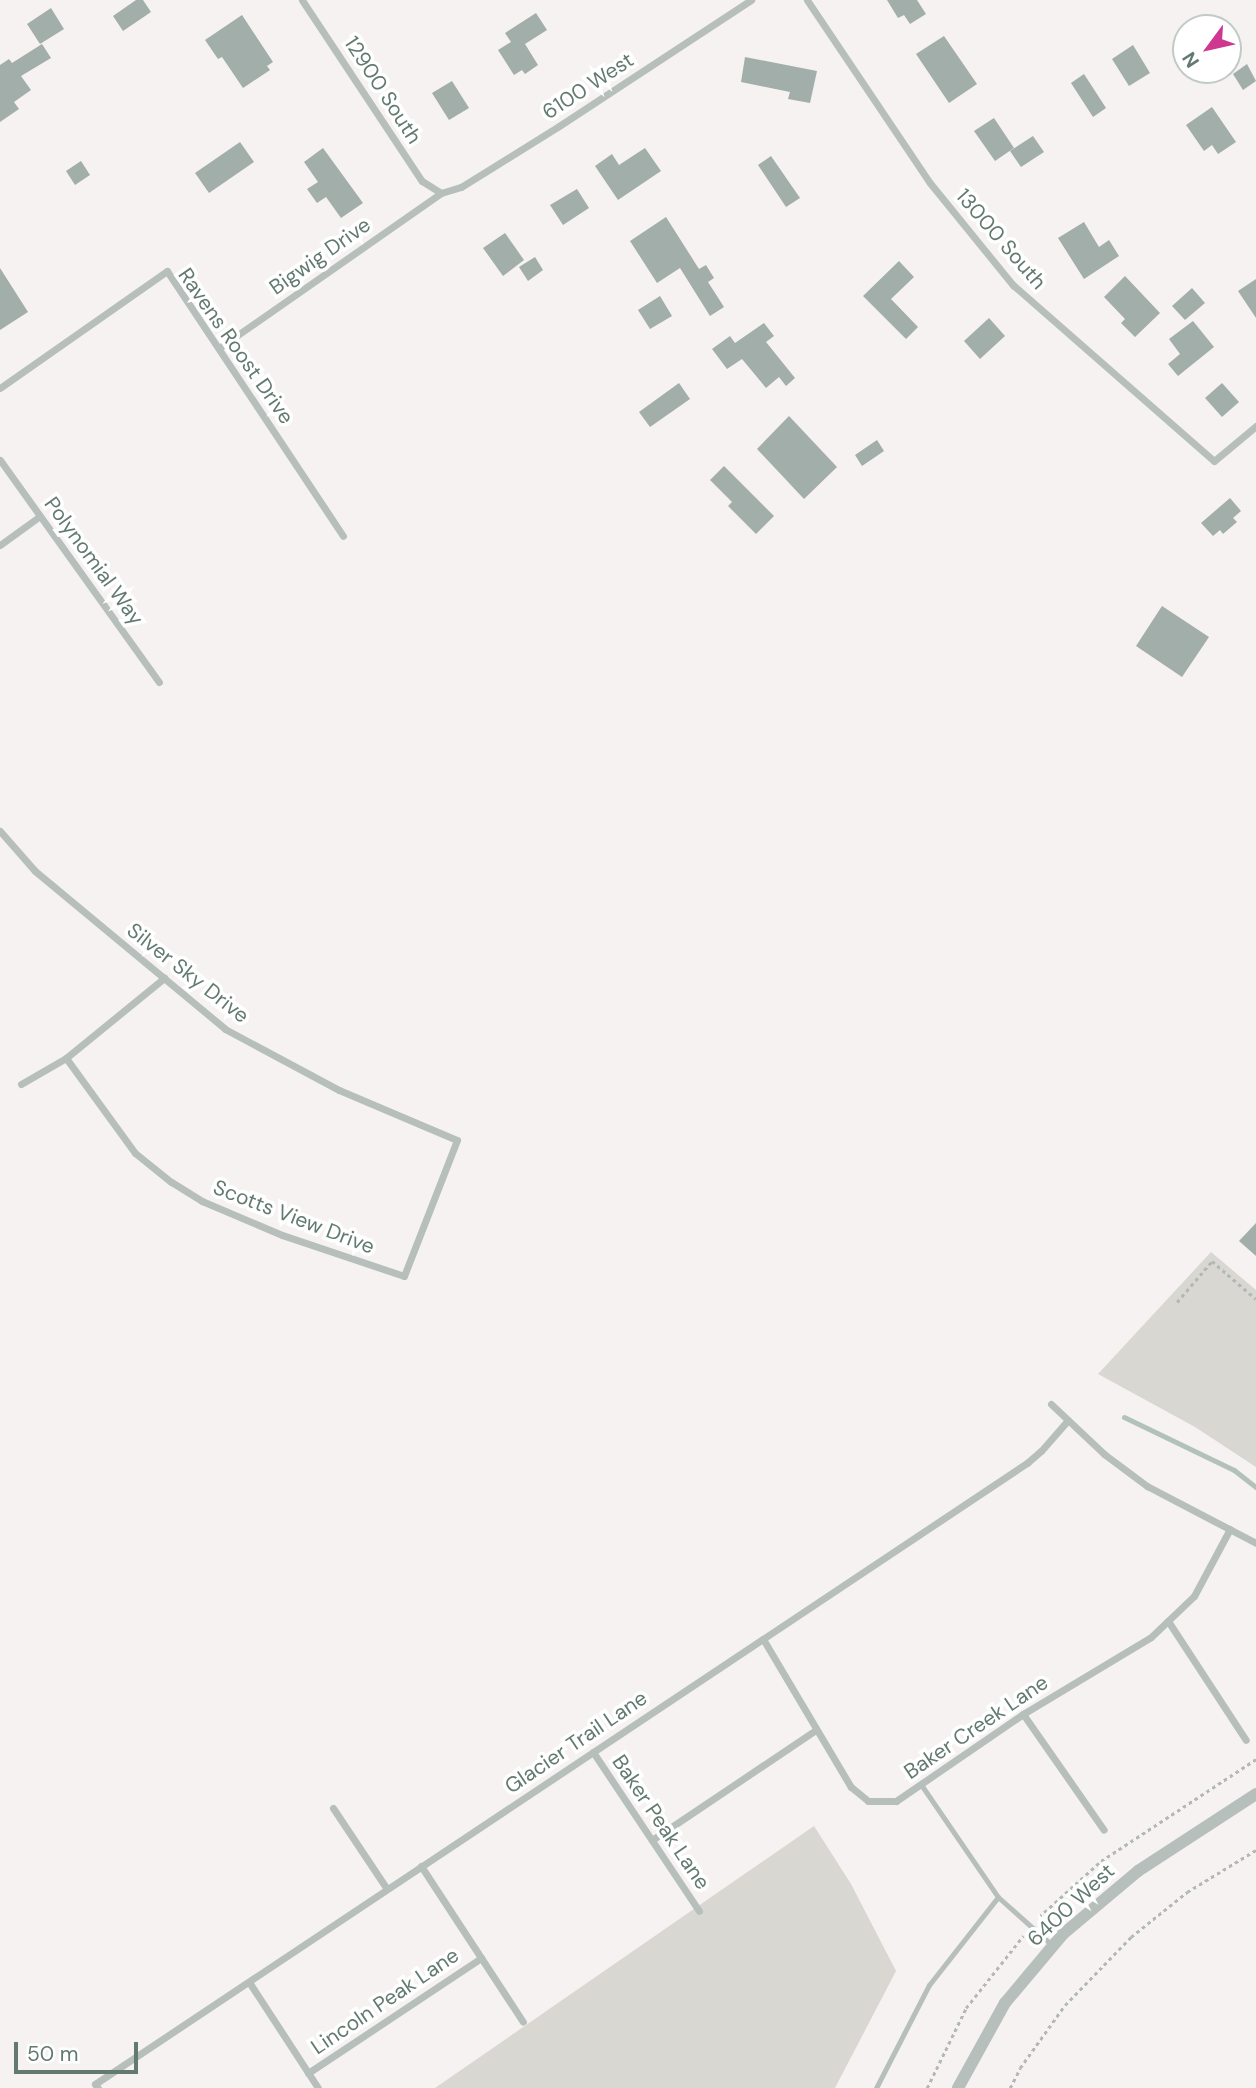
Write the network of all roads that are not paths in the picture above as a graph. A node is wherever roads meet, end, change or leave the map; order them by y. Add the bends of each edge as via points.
1 (302, 0) edge
2 (751, 0) edge
3 (807, 0) edge
4 (441, 193) junction
5 (219, 348) junction
6 (0, 388) edge
7 (1256, 426) edge
8 (0, 460) edge
9 (40, 516) junction
10 (344, 536) dead end
11 (0, 545) edge
12 (159, 682) dead end
13 (0, 831) edge
14 (164, 978) junction
15 (66, 1058) junction
16 (21, 1084) dead end
17 (404, 1276) joint
18 (1051, 1404) dead end
19 (1068, 1420) junction
20 (1230, 1529) junction
21 (1256, 1543) edge
22 (1168, 1621) junction
23 (763, 1639) junction
24 (1023, 1714) junction
25 (816, 1730) junction
26 (1246, 1740) dead end
27 (593, 1752) junction
28 (922, 1786) junction
29 (1256, 1794) edge
30 (333, 1808) dead end
31 (1104, 1829) dead end
32 (652, 1840) junction
33 (421, 1867) junction
34 (387, 1889) junction
35 (998, 1897) junction
36 (699, 1912) dead end
37 (1052, 1945) junction
38 (481, 1958) junction
39 (249, 1982) junction
40 (523, 2022) dead end
41 (308, 2073) junction
42 (96, 2086) edge
43 (317, 2088) edge
44 (876, 2088) edge
45 (958, 2088) edge

1 - 4 street, 12900 South via 422,181
2 - 4 street, 6100 West via 548,133 461,187
3 - 7 street, 13000 South via 930,183 1013,285 1214,461
4 - 5 street, Bigwig Drive
5 - 6 street, Ravens Roost Drive via 167,271
5 - 10 street, Ravens Roost Drive
8 - 9 street, Polynomial Way
9 - 11 street
9 - 12 street, Polynomial Way
13 - 14 street, Silver Sky Drive via 34,872
14 - 15 street
14 - 17 street, Silver Sky Drive via 225,1029 339,1090 457,1140
15 - 16 street
15 - 17 street, Scotts View Drive via 135,1153 171,1182 202,1201 282,1235
18 - 19 street
19 - 20 street via 1147,1486
19 - 23 street, Glacier Trail Lane via 1034,1457
20 - 21 street
20 - 22 street, Baker Creek Lane via 1194,1596
22 - 24 street, Baker Creek Lane via 1151,1637
22 - 26 street
23 - 25 street, Baker Creek Lane
23 - 27 street, Glacier Trail Lane
24 - 28 street, Baker Creek Lane
24 - 31 street
25 - 28 street, Baker Creek Lane via 851,1787 868,1801 896,1801
25 - 32 street
27 - 32 street, Baker Peak Lane
27 - 33 street, Glacier Trail Lane
28 - 35 lane
29 - 37 street, 6400 West via 1111,1890
30 - 34 street
32 - 36 street, Baker Peak Lane
33 - 34 street, Glacier Trail Lane
33 - 38 street
34 - 39 street, Glacier Trail Lane
35 - 37 lane
35 - 44 lane via 929,1985
37 - 45 street, 6400 West via 1005,2003
38 - 40 street
38 - 41 street, Lincoln Peak Lane
39 - 41 street
39 - 42 street, Glacier Trail Lane
41 - 43 street

